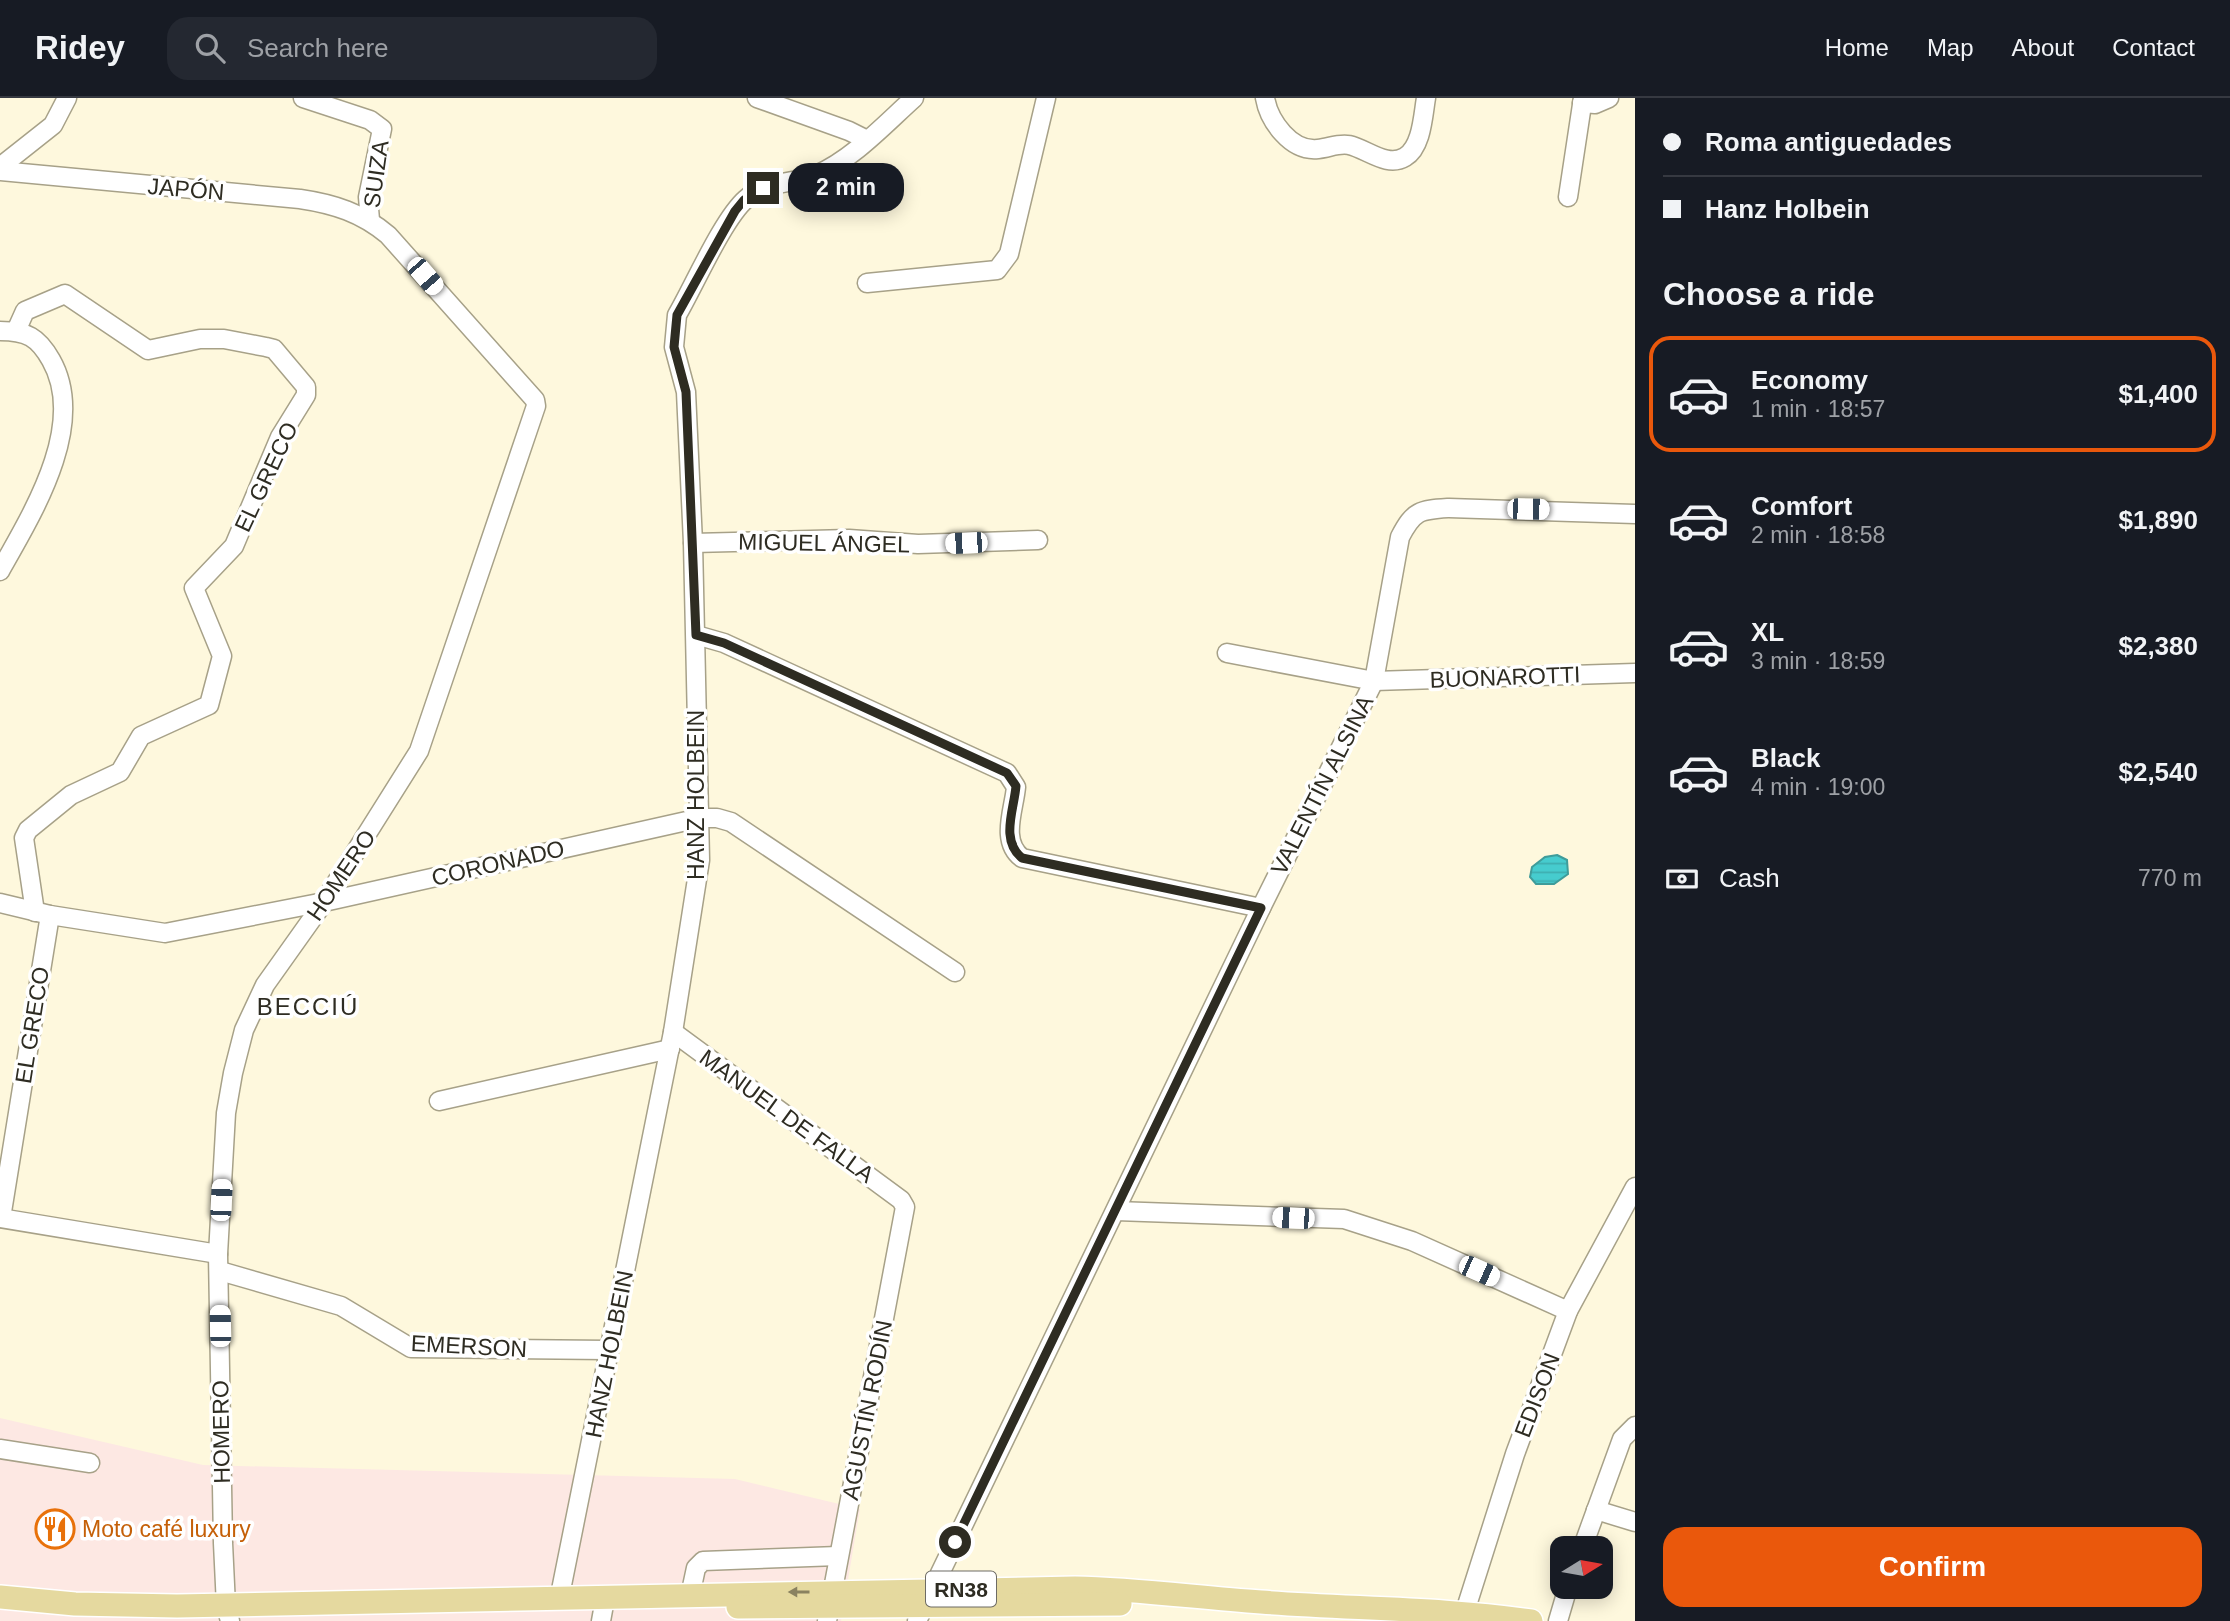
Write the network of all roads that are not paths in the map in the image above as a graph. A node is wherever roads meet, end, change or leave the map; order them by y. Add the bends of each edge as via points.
1 (67, 98) edge
2 (303, 98) edge
3 (345, 98) edge
4 (757, 98) edge
5 (914, 98) edge
6 (1046, 98) edge
7 (1265, 98) edge
8 (1426, 98) edge
9 (1609, 98) edge
10 (1583, 100) edge
11 (370, 120) junction
12 (867, 140) junction
13 (0, 169) edge
14 (1568, 197) dead end
15 (370, 220) junction
16 (867, 283) dead end
17 (8, 331) edge
18 (1635, 514) edge
19 (1038, 540) dead end
20 (693, 543) junction
21 (0, 571) edge
22 (696, 635) junction
23 (1227, 653) dead end
24 (1635, 673) edge
25 (1374, 681) junction
26 (700, 818) junction
27 (324, 902) junction
28 (0, 903) edge
29 (1261, 908) junction
30 (43, 914) junction
31 (955, 972) dead end
32 (672, 1040) junction
33 (439, 1101) dead end
34 (1635, 1187) edge
35 (901, 1200) joint
36 (1116, 1211) junction
37 (1, 1218) edge
38 (219, 1263) junction
39 (1568, 1311) junction
40 (608, 1350) junction
41 (1635, 1426) edge
42 (0, 1449) edge
43 (90, 1463) dead end
44 (1596, 1510) junction
45 (1635, 1522) edge
46 (1587, 1536) edge
47 (838, 1556) junction
48 (690, 1596) junction
49 (0, 1597) edge
50 (663, 1598) junction
51 (559, 1600) junction
52 (1564, 1600) edge
53 (1258, 1602) junction
54 (923, 1606) edge
55 (833, 1608) edge
56 (603, 1610) edge
57 (228, 1613) edge
58 (174, 1614) edge
59 (1463, 1617) edge
60 (1531, 1621) edge
61 (1558, 1621) edge

1 - 13 street via 53,125
2 - 11 street, SUIZA
3 - 11 street
4 - 12 street
5 - 12 street, HANZ HOLBEIN
6 - 16 street via 1004,265 997,270
7 - 8 street via 1267,112 1293,144 1318,149 1349,145 1393,160 1414,150
9 - 10 street via 1595,104
10 - 14 street
11 - 15 street, SUIZA via 382,129 368,197
12 - 20 street, HANZ HOLBEIN via 815,175 763,188 744,200 677,315 674,347 686,392
13 - 15 street, JAPÓN via 323,202
15 - 27 street, HOMERO via 535,400 536,407 419,751
17 - 21 street via 30,334 41,343 59,373 64,419 41,492
17 - 30 street, EL GRECO via 25,311 65,294 148,350 200,339 274,349 306,387 234,546 194,588 222,656 209,705 141,736 120,772 71,795 27,830 24,838
18 - 25 street, VALENTÍN ALSINA via 1449,508 1415,513 1400,537
19 - 20 street, MIGUEL ÁNGEL
20 - 22 street, HANZ HOLBEIN
22 - 26 street, HANZ HOLBEIN
22 - 29 street via 724,643 1007,773 1016,786 1009,835 1022,858
23 - 25 street
24 - 25 street, BUONAROTTI
25 - 29 street, VALENTÍN ALSINA
26 - 27 street, CORONADO
26 - 31 street, CORONADO via 732,822
26 - 32 street, HANZ HOLBEIN via 699,867
27 - 30 street, CORONADO via 164,933
27 - 38 street, HOMERO via 265,985 244,1030 226,1113
28 - 30 street, CORONADO
29 - 36 street, VALENTÍN ALSINA
30 - 37 street, EL GRECO
32 - 33 street, MANUEL DE FALLA
32 - 35 street, MANUEL DE FALLA
32 - 40 street, HANZ HOLBEIN
34 - 39 street, EDISON
35 - 47 street, AGUSTÍN RODÍN via 905,1215
36 - 39 street via 1344,1220 1412,1241
36 - 54 street, VALENTÍN ALSINA
37 - 38 street, EMERSON
38 - 40 street, EMERSON via 341,1306 411,1348
38 - 57 street, HOMERO
39 - 59 street, EDISON via 1515,1454
40 - 51 street, HANZ HOLBEIN
41 - 44 street via 1622,1440
42 - 43 street
44 - 45 street
44 - 46 street
47 - 48 street via 703,1561 696,1568
47 - 55 street, AGUSTÍN RODÍN
48 - 50 main road, RN38
55 -> 48 main road, RN38
49 - 58 main road, RN38
50 - 55 main road, RN38 via 710,1607
50 - 56 main road, RN38
51 - 56 main road, RN38
51 - 57 main road, RN38
52 - 61 street
53 - 54 main road, RN38
53 - 54 main road, RN38 via 1128,1589 1041,1588 1008,1597 939,1598
53 - 59 main road, RN38
54 - 55 main road, RN38
57 - 58 main road, RN38
59 - 60 main road, RN38

